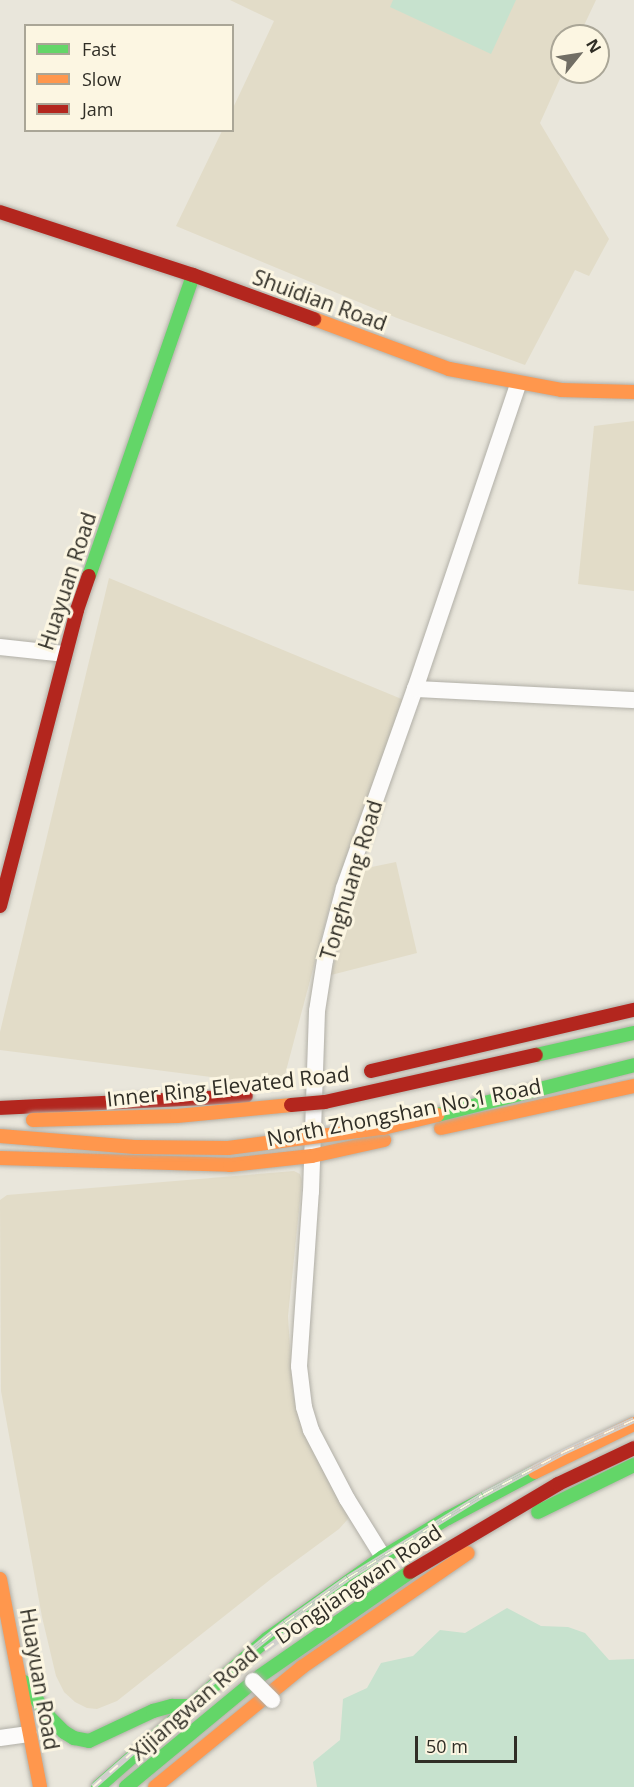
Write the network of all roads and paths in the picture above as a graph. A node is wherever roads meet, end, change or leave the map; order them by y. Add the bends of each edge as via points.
1 (0, 212) edge
2 (193, 275) junction
3 (518, 384) junction
4 (634, 392) edge
5 (0, 648) edge
6 (64, 654) junction
7 (415, 689) junction
8 (634, 700) edge
9 (0, 906) edge
10 (634, 1010) edge
11 (634, 1019) edge
12 (634, 1033) edge
13 (634, 1053) edge
14 (634, 1065) edge
15 (353, 1075) dead end
16 (330, 1081) dead end
17 (634, 1086) edge
18 (469, 1092) dead end
19 (312, 1093) junction
20 (0, 1108) edge
21 (177, 1116) junction
22 (0, 1119) edge
23 (331, 1119) dead end
24 (297, 1123) dead end
25 (151, 1133) dead end
26 (0, 1136) edge
27 (312, 1156) junction
28 (0, 1158) edge
29 (634, 1424) edge
30 (634, 1448) edge
31 (634, 1465) edge
32 (383, 1557) junction
33 (0, 1579) edge
34 (20, 1676) junction
35 (253, 1681) dead end
36 (272, 1700) dead end
37 (190, 1706) junction
38 (29, 1734) junction
39 (0, 1738) edge
40 (40, 1787) edge
41 (98, 1787) edge
42 (126, 1787) edge
43 (155, 1787) edge

1 - 2 main road, Shuidian Road
2 - 3 main road, Shuidian Road via 422,360
2 - 6 main road, Huayuan Road
3 - 4 main road, Shuidian Road
3 - 7 street, Tonghuang Road
5 - 6 street
6 - 9 main road, Huayuan Road
7 - 8 street
7 - 19 street, Tonghuang Road via 332,927 316,1011
10 - 15 main road, bridge
11 - 19 main road, North Zhongshan No.1 Road
12 - 21 main road, Inner Ring Elevated Road, bridge via 325,1102
13 - 18 main road
14 - 26 main road, bridge via 382,1128 228,1148 135,1147
16 - 21 main road, bridge
17 - 27 main road, North Zhongshan No.1 Road
19 - 20 main road, North Zhongshan No.1 Road
19 - 27 street, Tonghuang Road
21 - 22 main road, Inner Ring Elevated Road, bridge via 72,1121
23 - 24 main road, Inner Ring Elevated Road
25 - 26 main road, Inner Ring Elevated Road, bridge
27 - 28 main road, North Zhongshan No.1 Road via 230,1165
27 - 32 street, Tonghuang Road via 299,1366 304,1407 311,1430 354,1512
29 - 32 main road, Xijiangwan Road via 448,1518
30 - 42 main road, Dongjiangwan Road via 558,1484 404,1575 268,1670
31 - 43 main road, Dongjiangwan Road via 509,1528 398,1599 302,1668
32 - 37 main road, Xijiangwan Road via 267,1639
33 - 34 main road, Huayuan Road
34 - 37 main road via 64,1732 89,1741 153,1711
34 - 38 main road, Huayuan Road
35 - 36 street, bridge
37 - 41 main road, Xijiangwan Road
38 - 39 street
38 - 40 main road, Huayuan Road

